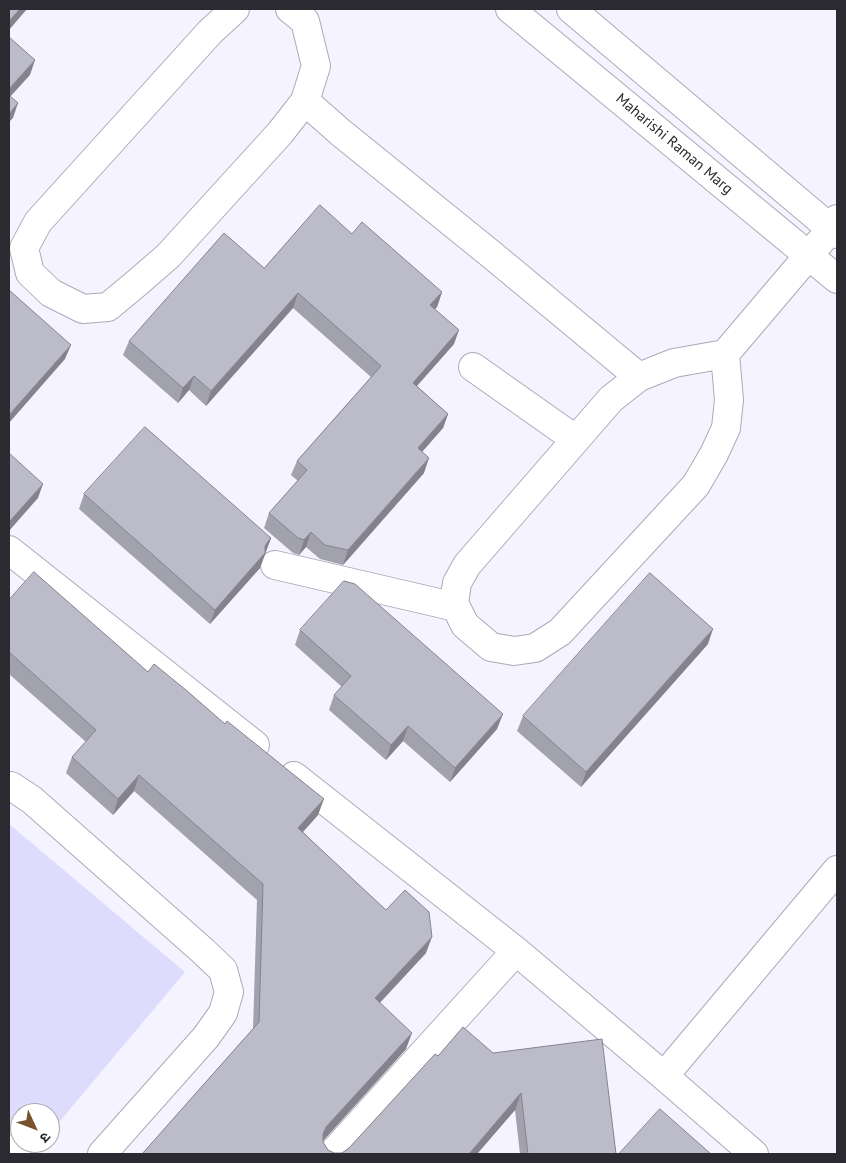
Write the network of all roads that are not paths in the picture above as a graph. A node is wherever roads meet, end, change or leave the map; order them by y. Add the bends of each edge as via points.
1 (235, 9) edge
2 (290, 9) edge
3 (510, 9) edge
4 (571, 9) edge
5 (305, 101) junction
6 (835, 228) edge
7 (809, 255) junction
8 (837, 279) edge
9 (725, 354) junction
10 (473, 366) dead end
11 (639, 377) junction
12 (575, 439) junction
13 (9, 550) edge
14 (275, 565) dead end
15 (456, 607) junction
16 (9, 786) edge
17 (837, 870) edge
18 (516, 951) junction
19 (664, 1076) junction
20 (9, 1148) edge
21 (16, 1154) edge
22 (102, 1154) edge
23 (332, 1154) edge
24 (754, 1154) edge

1 - 5 street via 210,32 38,222 24,248 30,273 51,293 83,309 108,307 168,256
2 - 5 street via 305,21 316,66
3 - 7 street, Maharishi Raman Marg
4 - 6 street
5 - 11 street
6 - 7 street
7 - 8 street, Maharishi Raman Marg
7 - 9 street
9 - 11 street via 674,363
9 - 15 street via 730,400 726,428 696,485 560,632 535,648 514,651 491,647 465,625
10 - 12 street
11 - 12 street via 611,399
12 - 15 street via 467,565 457,583
13 - 18 street
14 - 15 street
16 - 22 street via 32,800 203,950 223,970 229,992 223,1013 206,1038
17 - 19 street
18 - 19 street
18 - 23 street
19 - 24 street
20 - 21 street

